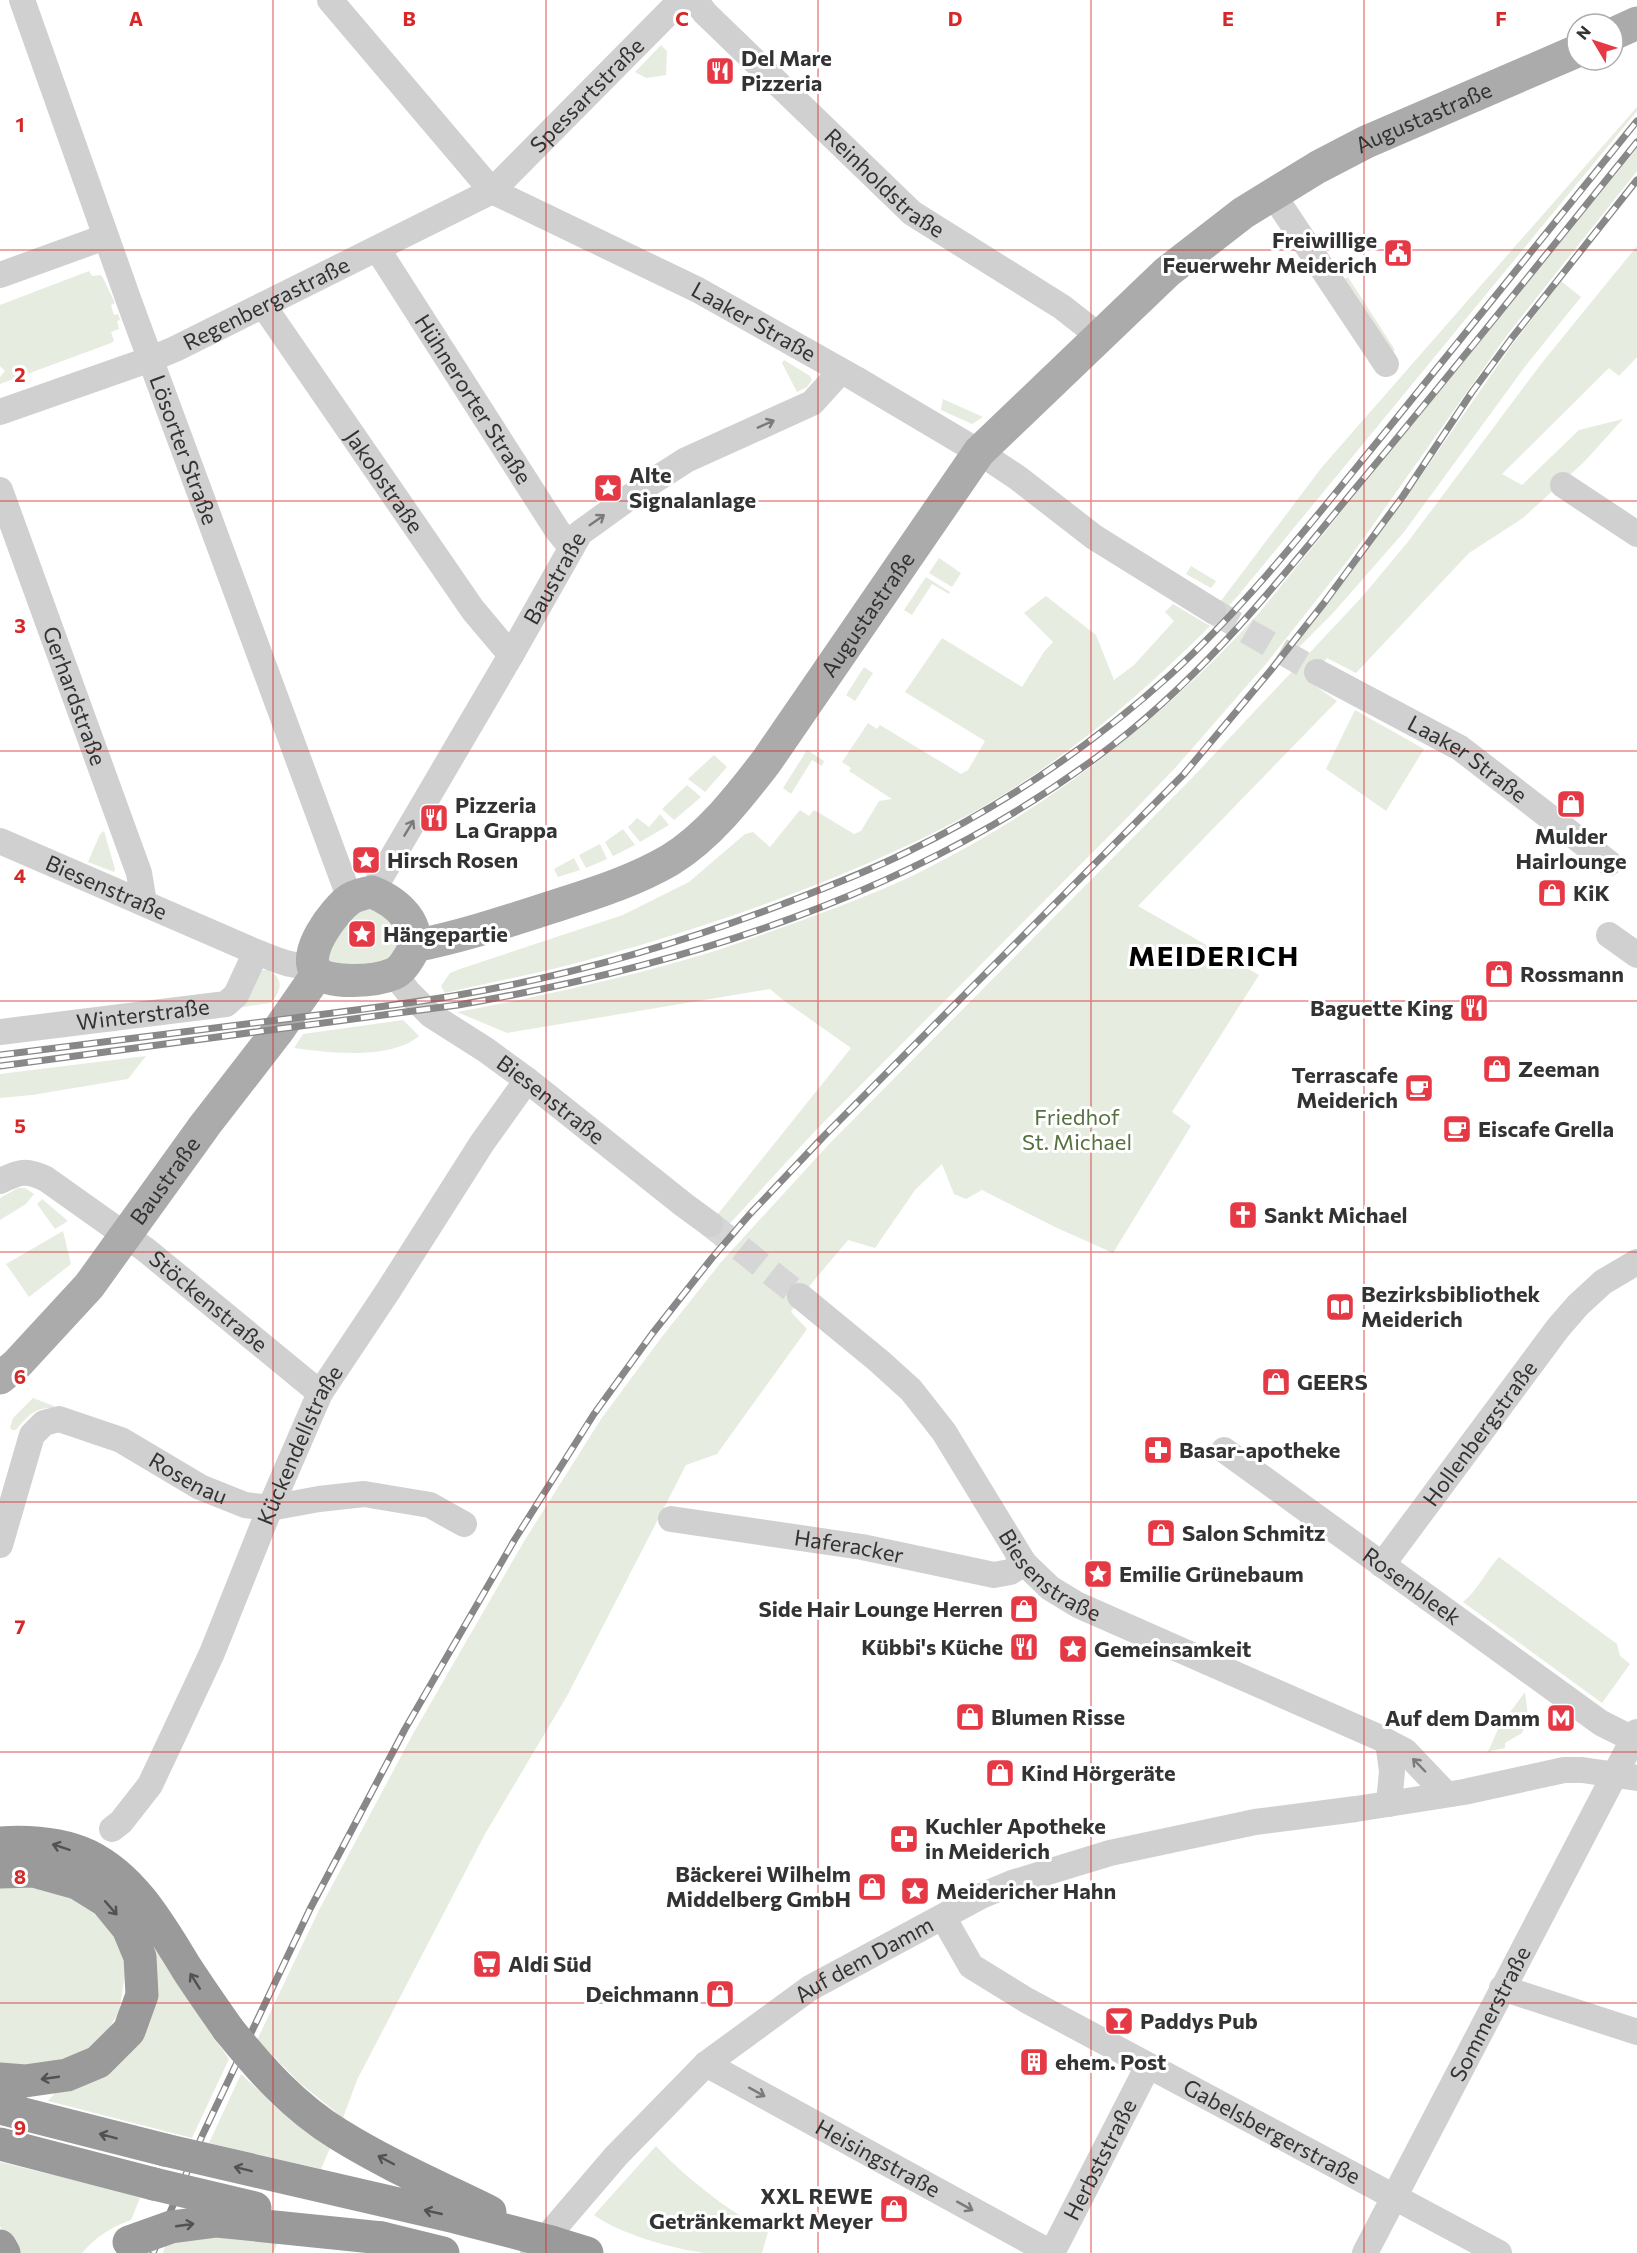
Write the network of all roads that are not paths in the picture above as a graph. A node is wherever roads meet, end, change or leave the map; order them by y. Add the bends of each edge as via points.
1 (22, 0) edge
2 (330, 0) edge
3 (681, 0) edge
4 (695, 0) edge
5 (1565, 56) edge
6 (492, 191) junction
7 (1272, 194) junction
8 (105, 237) junction
9 (378, 250) junction
10 (0, 275) edge
11 (263, 305) junction
12 (1099, 336) junction
13 (151, 359) junction
14 (1386, 364) dead end
15 (841, 371) junction
16 (0, 412) edge
17 (979, 452) junction
18 (1563, 485) dead end
19 (0, 490) edge
20 (1637, 534) edge
21 (571, 547) junction
22 (1213, 611) tunnel mouth
23 (511, 655) junction
24 (1317, 672) tunnel mouth
25 (0, 841) edge
26 (1609, 862) dead end
27 (361, 895) junction
28 (144, 903) junction
29 (1609, 935) dead end
30 (414, 946) junction
31 (256, 952) junction
32 (1637, 956) edge
33 (315, 969) junction
34 (394, 974) junction
35 (0, 1032) edge
36 (527, 1080) junction
37 (0, 1181) edge
38 (710, 1224) tunnel mouth
39 (125, 1235) junction
40 (1637, 1262) edge
41 (801, 1296) tunnel mouth
42 (0, 1378) edge
43 (320, 1393) junction
44 (1224, 1450) dead end
45 (270, 1508) junction
46 (671, 1519) dead end
47 (464, 1524) dead end
48 (0, 1545) edge
49 (1023, 1563) junction
50 (1382, 1565) junction
51 (1601, 1723) junction
52 (1635, 1735) edge
53 (1388, 1742) junction
54 (1625, 1776) edge
55 (1446, 1794) junction
56 (1389, 1804) junction
57 (111, 1829) dead end
58 (0, 1843) edge
59 (0, 1872) edge
60 (943, 1917) junction
61 (1502, 1988) junction
62 (1637, 2032) edge
63 (706, 2064) junction
64 (1148, 2066) junction
65 (0, 2079) edge
66 (0, 2108) edge
67 (0, 2144) edge
68 (1394, 2198) junction
69 (382, 2238) junction
70 (0, 2246) edge
71 (542, 2247) edge
72 (122, 2248) edge
73 (4, 2253) edge
74 (443, 2253) edge
75 (587, 2253) edge
76 (1051, 2253) edge
77 (1365, 2253) edge
78 (1499, 2253) edge

1 - 8 street, Lösorter Straße
2 - 6 street, Laaker Straße
3 - 6 street, Spessartstraße
4 - 12 street, Reinholdstraße via 912,213 1062,308
5 - 7 main road, Augustastraße via 1366,142
6 - 9 street, Regenbergastraße
6 - 15 street, Laaker Straße via 698,290
7 - 12 main road, Augustastraße via 1177,264
7 - 14 street
8 - 10 street
8 - 13 street, Lösorter Straße
9 - 11 street, Regenbergastraße
9 - 21 street, Hühnerorter Straße via 557,531
11 - 13 street, Regenbergastraße
11 - 23 street, Jakobstraße via 473,610
12 - 17 main road, Augustastraße
13 - 16 street, Regenbergastraße
13 - 27 street, Lösorter Straße
15 - 17 street, Laaker Straße
21 -> 15 street, Baustraße via 589,525 686,460 812,403
17 - 22 street, Laaker Straße via 1094,537
17 - 30 main road, Augustastraße via 766,762 730,808 702,834 672,859 626,883 462,936
18 - 20 street
19 - 28 street, Gerhardstraße via 139,873
21 - 23 street, Baustraße
27 -> 23 street, Baustraße
24 - 26 street, Laaker Straße via 1460,748
25 - 28 street, Biesenstraße
27 - 30 main road via 384,897 402,910 412,928
27 - 33 main road, Baustraße via 339,909 314,947
28 - 31 street, Biesenstraße
29 - 32 street
30 - 34 main road via 407,962
31 - 33 street, Biesenstraße
31 - 35 street, Winterstraße via 236,995 226,1004
33 - 34 main road via 332,980
33 - 39 main road, Baustraße via 278,1032
34 - 36 street, Biesenstraße via 431,1015
36 - 38 street, Biesenstraße
36 - 43 street, Kückendellstraße
37 - 39 street, Stöckenstraße via 17,1173 32,1172
39 - 42 main road, Baustraße via 89,1286
39 - 43 street, Stöckenstraße
40 - 50 street, Hollenbergstraße via 1603,1282 1558,1328
41 - 49 street, Biesenstraße via 911,1390 944,1432
43 - 45 street, Kückendellstraße
44 - 50 street, Rosenbleek
45 - 47 street, Rosenau via 364,1494 430,1505
45 - 48 street, Rosenau via 244,1505 200,1487 121,1440 59,1419 44,1423 32,1435
45 - 57 street, Kückendellstraße via 212,1653 150,1785
46 - 49 street, Haferacker via 862,1547 994,1575 1010,1572
49 - 53 street, Biesenstraße via 1078,1605
50 - 51 street, Rosenbleek
51 - 52 street, Rosenbleek
51 - 54 street
52 - 54 street, Sommerstraße
55 -> 53 street, Biesenstraße via 1405,1750
53 - 56 street via 1392,1771
54 - 55 street, Auf dem Damm via 1564,1770
54 - 61 street, Sommerstraße via 1591,1821
55 - 56 street, Auf dem Damm
56 - 60 street, Auf dem Damm via 1255,1822 1110,1853 1012,1883
71 -> 58 highway, bridge via 337,2134 264,2074 228,2029 143,1902 119,1876 89,1856 50,1844
59 -> 65 highway via 34,1871 78,1883 106,1900 128,1928 140,1957 142,1995 129,2031 98,2062 67,2075 25,2081
60 - 63 street, Auf dem Damm via 810,1988
60 - 64 street, Gabelsbergerstraße via 971,1966
61 - 62 street
61 - 68 street, Sommerstraße
63 - 71 street, Auf dem Damm via 616,2156
63 -> 76 street, Heisingstraße
64 - 68 street, Gabelsbergerstraße
64 - 76 street, Herbststraße
71 -> 66 highway, bridge via 455,2217
67 - 69 highway, bridge
68 - 77 street, Sommerstraße
68 - 78 street, Gabelsbergerstraße
72 -> 69 highway, bridge via 171,2227 217,2221
69 - 74 highway
70 - 73 highway
71 - 75 highway

